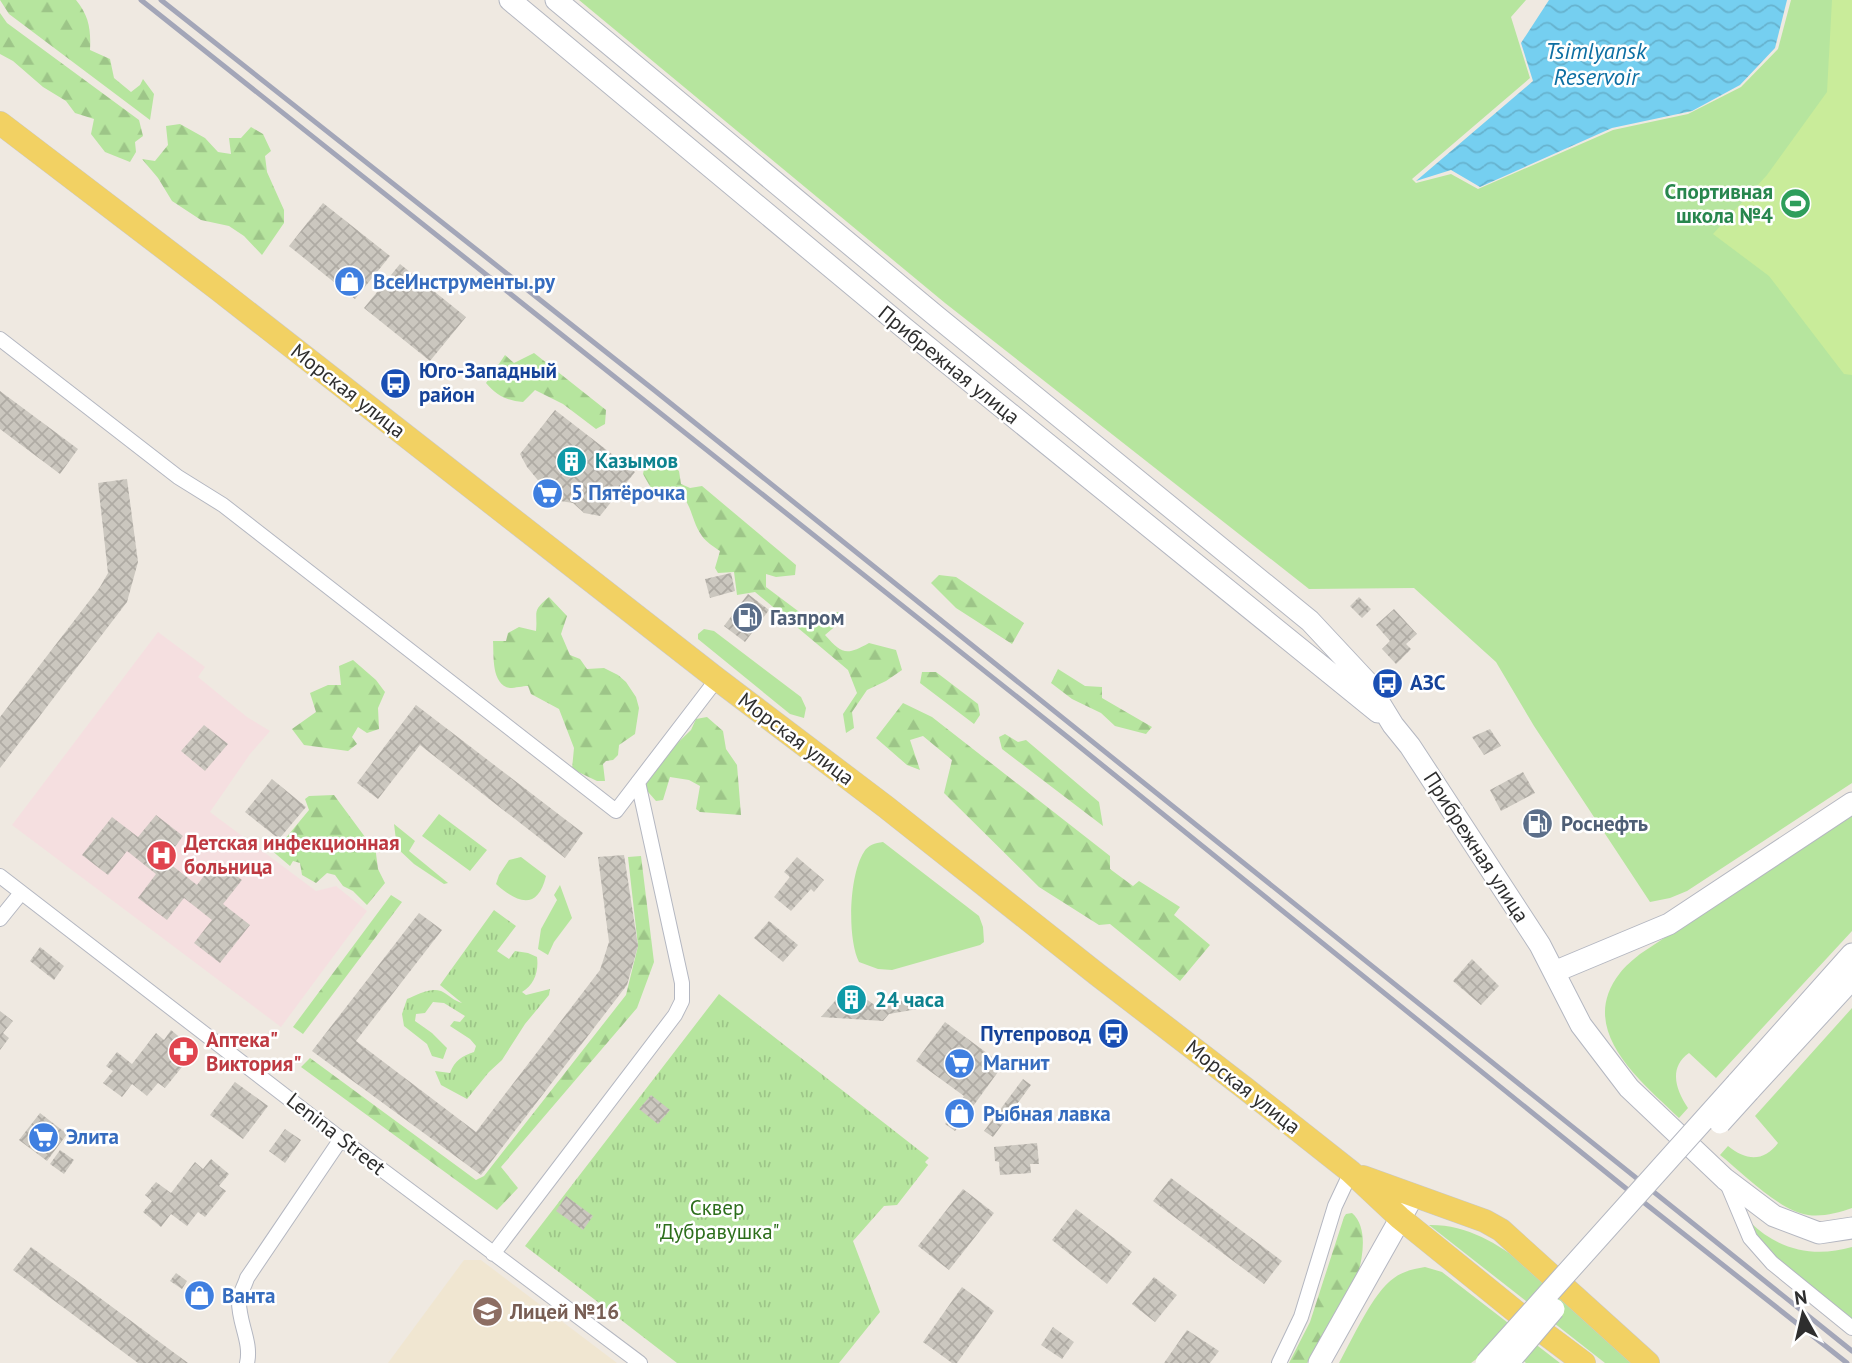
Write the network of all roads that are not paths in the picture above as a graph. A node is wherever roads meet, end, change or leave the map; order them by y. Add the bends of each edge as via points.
1 (510, 0) edge
2 (556, 0) edge
3 (0, 123) edge
4 (0, 340) edge
5 (717, 679) junction
6 (1393, 725) junction
7 (638, 782) junction
8 (1852, 803) edge
9 (0, 876) edge
10 (21, 893) junction
11 (0, 919) edge
12 (1852, 954) edge
13 (1555, 972) junction
14 (1852, 979) edge
15 (1743, 1087) junction
16 (341, 1139) junction
17 (1351, 1172) junction
18 (1725, 1179) junction
19 (1413, 1196) junction
20 (1400, 1217) junction
21 (1852, 1228) edge
22 (493, 1254) junction
23 (1852, 1328) edge
24 (247, 1363) edge
25 (640, 1363) edge
26 (1279, 1363) edge
27 (1319, 1363) edge
28 (1486, 1363) edge
29 (1507, 1363) edge
30 (1584, 1363) edge
31 (1648, 1363) edge

1 - 6 main road, Прибрежная улица via 902,327
2 - 6 main road, Прибрежная улица via 1310,621 1366,681
3 - 5 main road, Морская улица
4 - 7 street via 178,477 243,521 616,811
5 - 7 street
5 - 17 main road, Морская улица
6 - 13 main road, Прибрежная улица
7 - 22 street via 682,1001
8 - 13 main road via 1669,924
9 - 10 street, Lenina Street
10 - 11 street
10 - 16 street, Lenina Street
12 - 15 main road
13 - 18 main road, Прибрежная улица via 1581,1025 1629,1088
14 - 15 main road
15 - 28 main road, bridge
15 - 29 main road, bridge
16 - 22 street, Lenina Street
16 - 24 street via 247,1278 239,1298
17 - 19 main road
17 - 20 main road, Морская улица
17 - 26 street via 1335,1206 1301,1317
18 - 21 main road, Прибрежная улица via 1774,1216 1819,1233
18 - 23 street via 1749,1238 1772,1263
19 - 20 main road
19 - 31 main road via 1501,1230
20 - 27 main road
20 - 30 main road, Морская улица
22 - 25 street, Lenina Street

